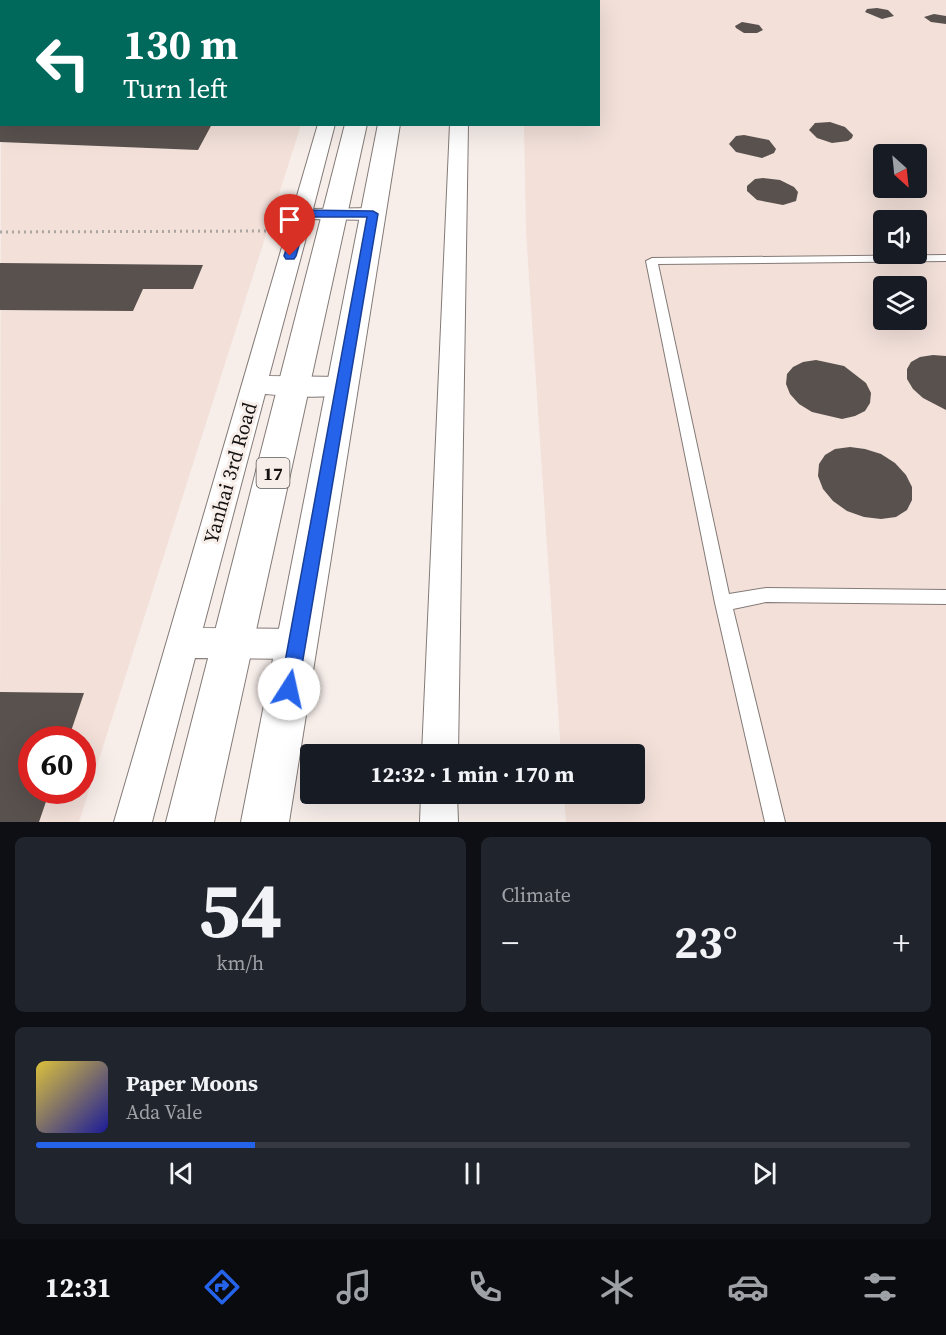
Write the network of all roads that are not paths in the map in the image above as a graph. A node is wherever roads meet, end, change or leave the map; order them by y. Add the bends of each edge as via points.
1 (327, 126) edge
2 (355, 126) edge
3 (389, 126) edge
4 (458, 126) edge
5 (318, 214) junction
6 (373, 214) junction
7 (946, 258) edge
8 (255, 384) junction
9 (342, 386) junction
10 (294, 387) junction
11 (946, 597) edge
12 (723, 603) junction
13 (183, 643) junction
14 (297, 644) junction
15 (232, 645) junction
16 (440, 744) edge
17 (439, 804) edge
18 (133, 822) edge
19 (190, 822) edge
20 (265, 822) edge
21 (439, 822) edge
22 (775, 822) edge

1 - 5 street, Yanhai 3rd Road
2 - 5 main road, Yanhai 3rd Road / 17
3 - 6 main road
4 - 16 street
5 - 6 street
5 - 8 street, Yanhai 3rd Road
5 - 10 main road, Yanhai 3rd Road / 17
6 - 9 main road
7 - 12 lane via 652,261
8 - 10 street
8 - 13 street, Yanhai 3rd Road
9 - 10 street
9 - 14 main road
10 - 15 main road, Yanhai 3rd Road / 17
11 - 12 lane via 766,595
12 - 22 lane
13 - 15 street
13 - 18 street, Yanhai 3rd Road
14 - 15 street
14 - 20 main road
15 - 19 main road, Yanhai 3rd Road / 17
17 - 21 street

